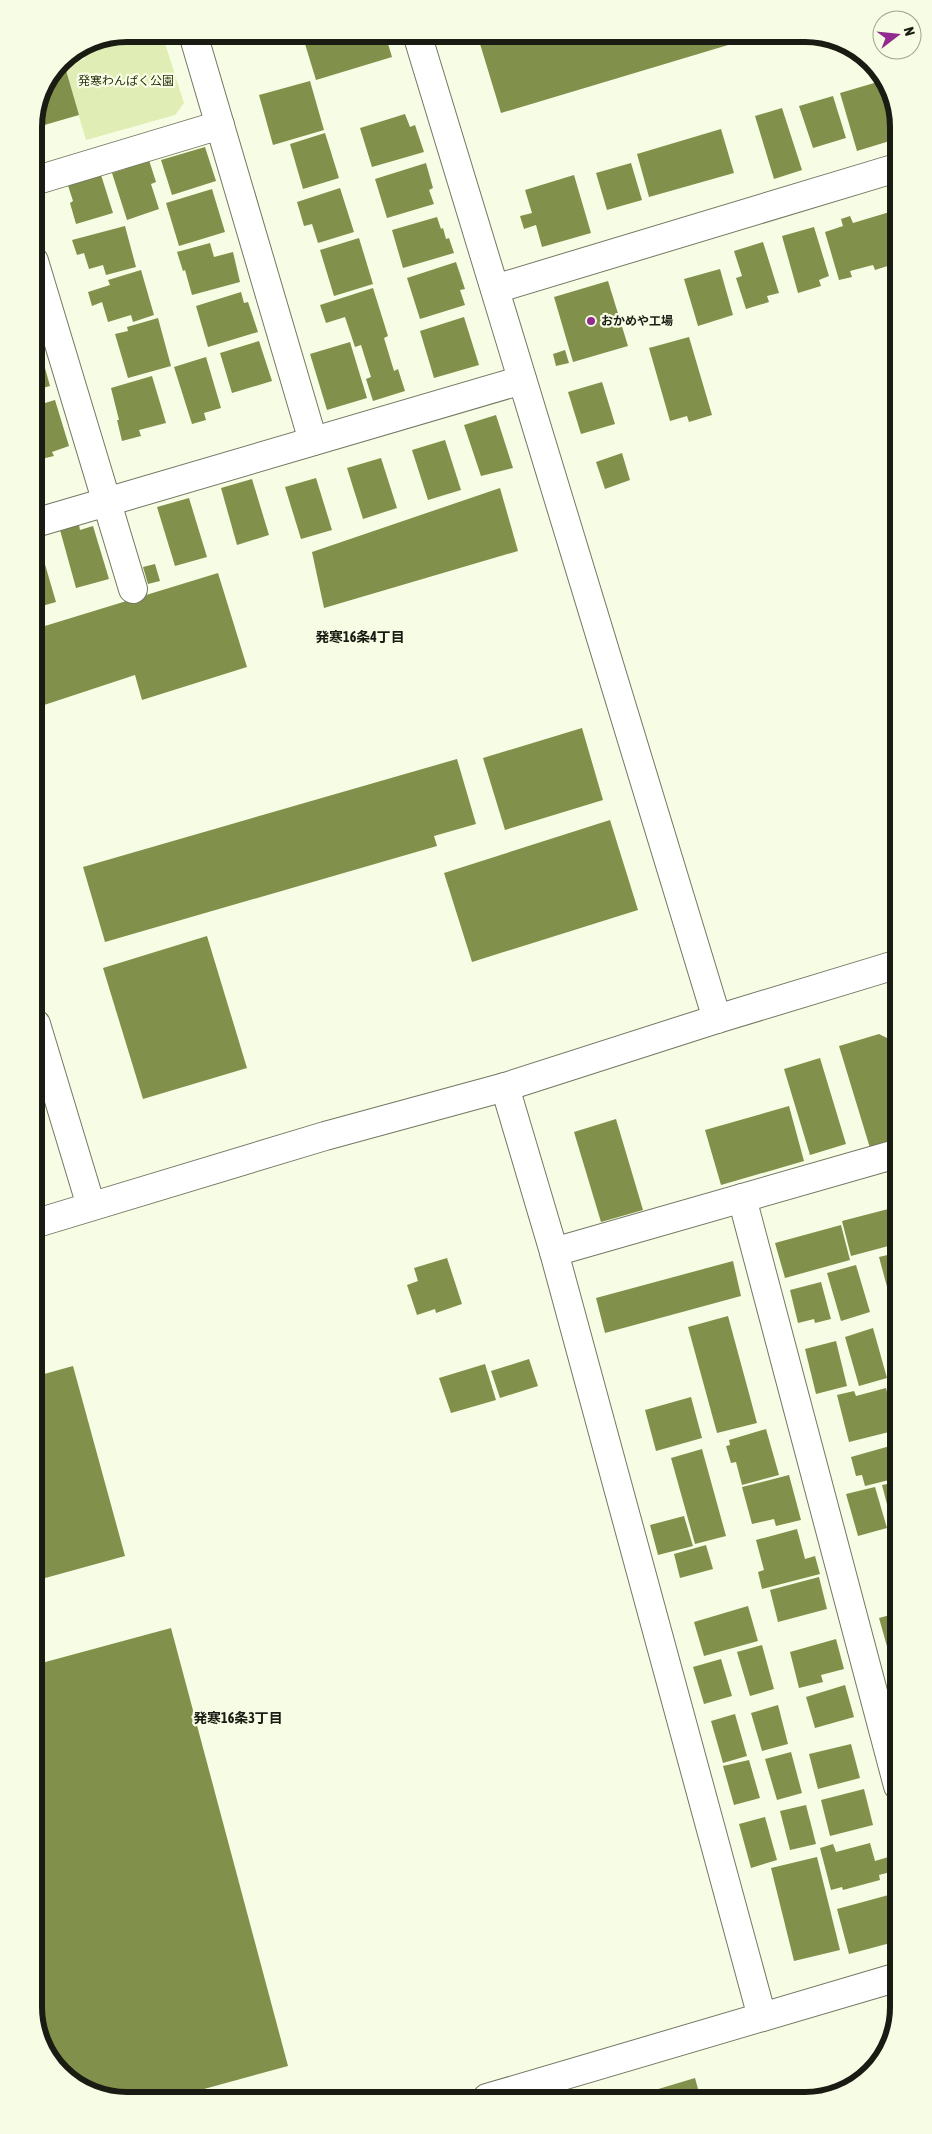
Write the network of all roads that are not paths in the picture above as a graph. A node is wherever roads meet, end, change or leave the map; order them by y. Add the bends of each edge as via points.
1 (195, 42) edge
2 (420, 42) edge
3 (220, 125) junction
4 (890, 170) edge
5 (43, 179) edge
6 (494, 289) junction
7 (43, 290) edge
8 (522, 380) junction
9 (313, 441) junction
10 (107, 502) junction
11 (43, 521) edge
12 (133, 589) dead end
13 (890, 967) edge
14 (717, 1019) junction
15 (43, 1046) edge
16 (505, 1087) junction
17 (890, 1156) edge
18 (742, 1198) junction
19 (91, 1206) junction
20 (42, 1221) edge
21 (554, 1252) junction
22 (890, 1756) edge
23 (890, 1979) edge
24 (762, 2017) junction
25 (510, 2092) edge

1 - 3 street
2 - 6 street
3 - 5 street
3 - 9 street
4 - 6 street
6 - 8 street
7 - 10 street
8 - 9 street
8 - 14 street
9 - 10 street
10 - 11 street
10 - 12 street
13 - 14 street
14 - 16 street
15 - 19 street
16 - 19 street via 325,1136
16 - 21 street
17 - 18 street
18 - 21 street
18 - 22 street
19 - 20 street
21 - 24 street
23 - 24 street
24 - 25 street

